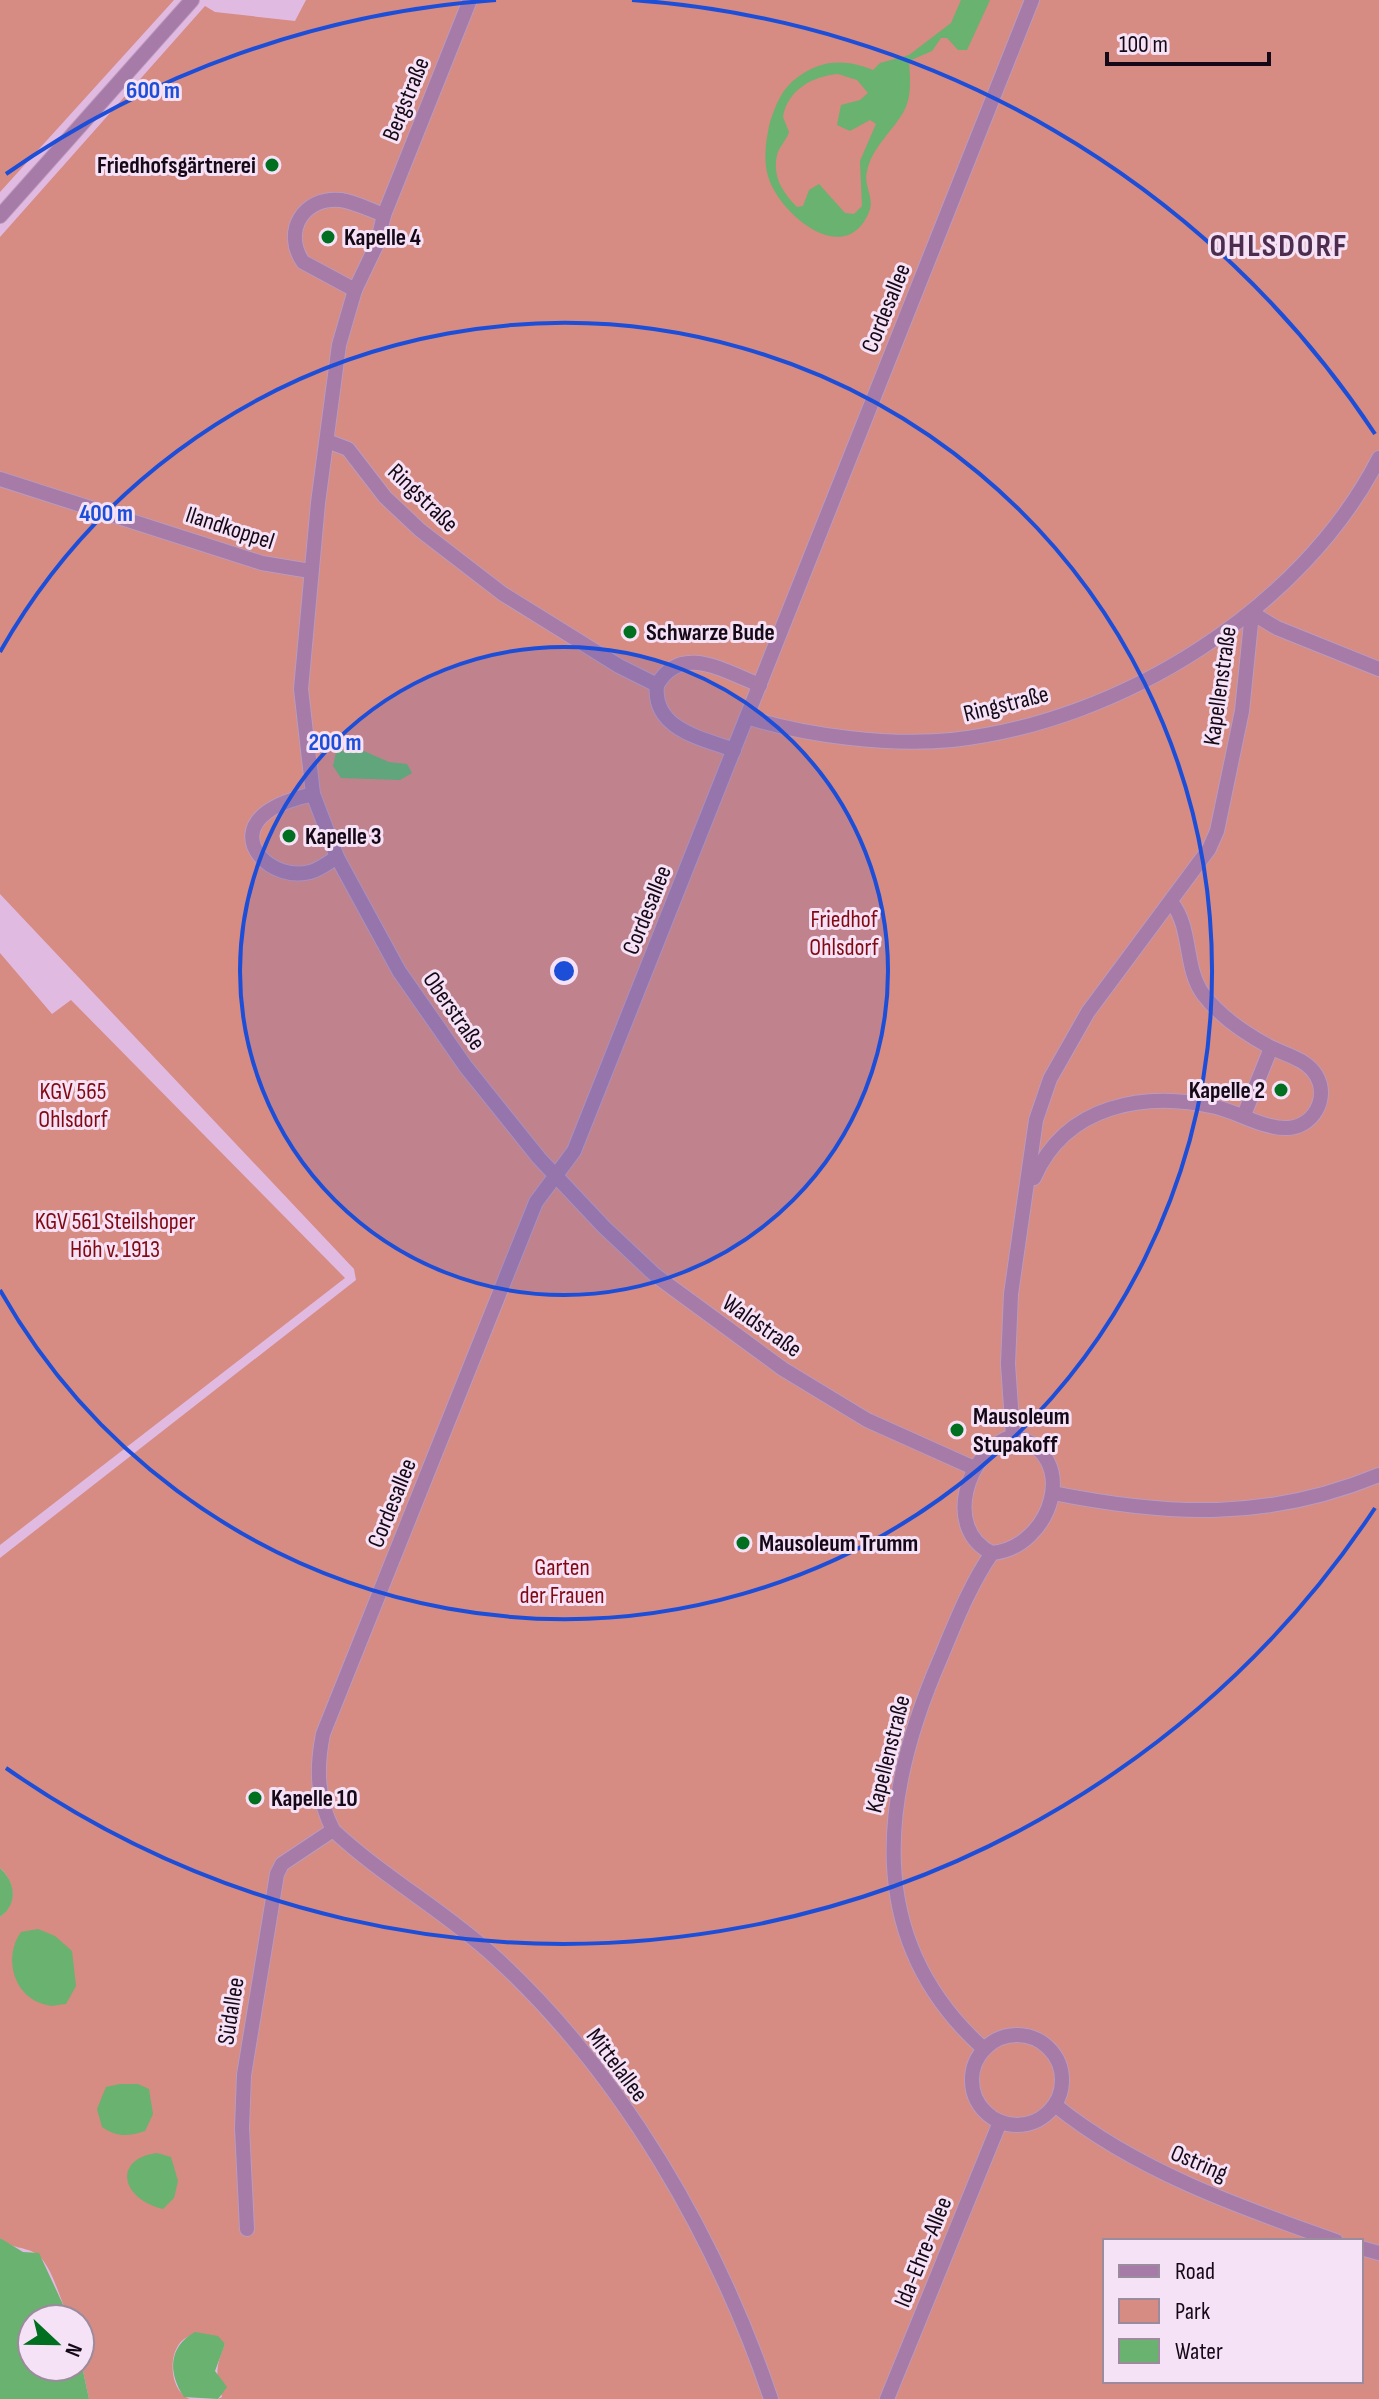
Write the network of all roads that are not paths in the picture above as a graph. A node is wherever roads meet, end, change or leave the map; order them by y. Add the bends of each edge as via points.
1 (192, 0) edge
2 (470, 0) edge
3 (1032, 0) edge
4 (384, 215) junction
5 (0, 216) edge
6 (355, 290) junction
7 (327, 441) junction
8 (1379, 458) edge
9 (0, 479) edge
10 (318, 503) joint
11 (310, 571) junction
12 (1252, 613) junction
13 (1379, 669) edge
14 (657, 685) junction
15 (760, 685) junction
16 (747, 717) junction
17 (734, 750) junction
18 (313, 794) junction
19 (337, 857) junction
20 (1172, 903) junction
21 (1271, 1048) junction
22 (1244, 1115) junction
23 (556, 1177) junction
24 (1026, 1192) junction
25 (1013, 1436) junction
26 (974, 1468) junction
27 (1379, 1475) edge
28 (1053, 1493) junction
29 (992, 1553) junction
30 (333, 1830) junction
31 (984, 2049) junction
32 (1055, 2105) junction
33 (1000, 2122) junction
34 (247, 2229) dead end
35 (1331, 2239) edge
36 (771, 2399) edge
37 (887, 2399) edge

1 - 5 street
2 - 4 street, Bergstraße
3 - 15 street, Cordesallee
4 - 6 street, Bergstraße via 374,254
4 - 6 street via 332,200 302,212 296,223 294,239 303,262
6 - 7 street, Bergstraße via 339,345
7 - 10 street, Bergstraße
7 - 14 street, Ringstraße via 348,449 385,497 420,530 505,595
8 - 12 street, Kapellenstraße via 1324,540
9 - 11 street, Ilandkoppel via 262,563
10 - 11 street, Oberstraße
11 - 18 street, Oberstraße via 300,706
12 - 13 street
12 - 16 street, Ringstraße via 1123,690 1049,717 967,738 841,735
12 - 20 street, Kapellenstraße via 1242,711 1217,831
14 - 15 street via 675,664 689,661
14 - 17 street via 656,698 667,721
15 - 16 street, Cordesallee
16 - 17 street, Cordesallee
17 - 23 street, Cordesallee via 574,1151
18 - 19 street, Oberstraße
18 - 19 street via 265,813 256,825 257,853 265,865 293,874 311,872
19 - 23 street, Oberstraße via 399,971 466,1067
20 - 21 street, Kapellenstraße via 1202,992 1220,1013
20 - 24 street, Kapellenstraße via 1068,1044 1036,1120
21 - 22 street
21 - 22 street, Kapellenstraße via 1311,1068 1321,1087 1318,1106 1308,1120 1291,1128
22 - 24 street, Kapellenstraße via 1176,1101 1091,1113 1065,1133
23 - 26 street, Waldstraße via 655,1275 783,1369 867,1420
23 - 30 street, Cordesallee via 536,1202 323,1734 318,1781
24 - 25 street, Kapellenstraße via 1009,1319
25 - 26 street via 988,1449
25 - 28 street via 1034,1443 1047,1459
26 - 29 street via 967,1491 967,1523 975,1543
27 - 28 street via 1307,1500 1251,1510 1165,1510
28 - 29 street via 1030,1535 1010,1549
29 - 31 street, Kapellenstraße via 970,1590 926,1692 891,1833 897,1895 915,1957 932,1989
30 - 34 street, Südallee via 282,1864 277,1874 244,2075
30 - 36 street, Mittelallee via 496,1959 607,2085 675,2185 728,2290
31 - 32 street via 995,2041 1022,2036 1048,2048 1062,2075
31 - 33 street via 973,2070 974,2094
32 - 33 street via 1030,2124
32 - 35 street, Ostring via 1085,2130 1144,2163
33 - 37 street, Ida-Ehre-Allee

